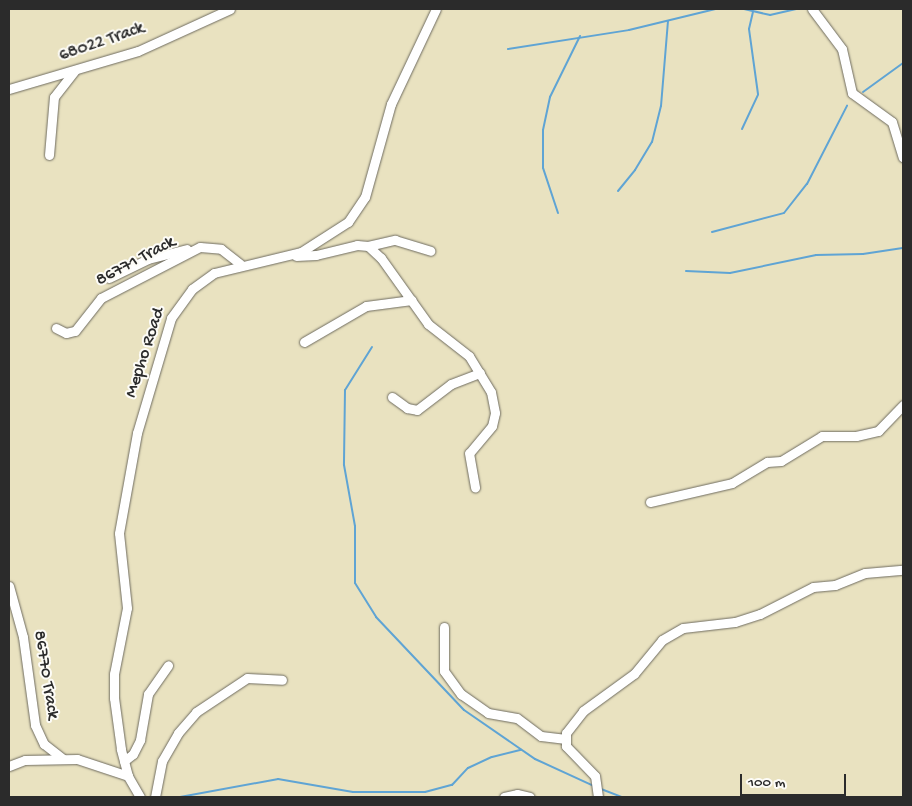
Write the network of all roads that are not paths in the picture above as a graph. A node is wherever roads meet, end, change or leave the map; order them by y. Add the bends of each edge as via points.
1 (230, 9) edge
2 (436, 9) edge
3 (812, 9) edge
4 (220, 10) edge
5 (75, 70) junction
6 (9, 89) edge
7 (50, 154) dead end
8 (903, 157) edge
9 (200, 246) junction
10 (368, 246) junction
11 (430, 251) dead end
12 (288, 256) junction
13 (240, 264) junction
14 (109, 278) dead end
15 (412, 300) junction
16 (56, 328) dead end
17 (304, 342) dead end
18 (480, 373) junction
19 (392, 397) dead end
20 (903, 405) edge
21 (475, 487) dead end
22 (650, 502) dead end
23 (903, 570) edge
24 (9, 586) edge
25 (444, 627) dead end
26 (168, 665) dead end
27 (282, 680) dead end
28 (564, 739) junction
29 (64, 759) junction
30 (9, 760) edge
31 (26, 760) junction
32 (124, 761) junction
33 (9, 766) edge
34 (128, 776) junction
35 (528, 796) edge
36 (140, 797) edge
37 (155, 797) edge
38 (504, 797) edge
39 (598, 797) edge

1 - 4 street, 68022 Track
2 - 12 street, Mepho Road via 391,104 372,176 359,209 348,222 328,236
3 - 8 street via 842,49 852,93 892,122
4 - 5 street, 68022 Track via 138,50
5 - 6 street, 68022 Track
5 - 7 street via 54,97
9 - 13 street, 86771 Track via 221,249
9 - 14 street via 156,256
9 - 16 street, 86771 Track via 101,298 75,331
10 - 11 street via 394,240
10 - 12 street
10 - 15 street
12 - 13 street, Mepho Road
13 - 32 street, Mepho Road via 204,279 179,303 164,337 136,441 118,533 128,608 114,674 114,698
15 - 17 street via 366,306
15 - 18 street via 428,324 459,346
18 - 19 street via 451,384 417,410 407,408
18 - 21 street via 491,392 495,413 492,426 469,453
20 - 22 street via 878,430 856,436 822,436 781,461 763,464 732,483
23 - 28 street via 865,573 835,585 813,587 747,619 678,630 653,648 629,679 583,711
24 - 29 street, 86770 Track via 23,637 35,725 44,744
25 - 28 street via 444,671 456,690 488,713 517,718 541,736
26 - 32 street via 148,694 140,740 133,754
27 - 37 street via 247,678 196,712 178,733 162,761
28 - 39 street via 566,746 595,776
29 - 31 street
29 - 34 street via 87,761
30 - 31 street
31 - 33 street
32 - 34 street, Mepho Road
34 - 36 street, Mepho Road
35 - 38 street

